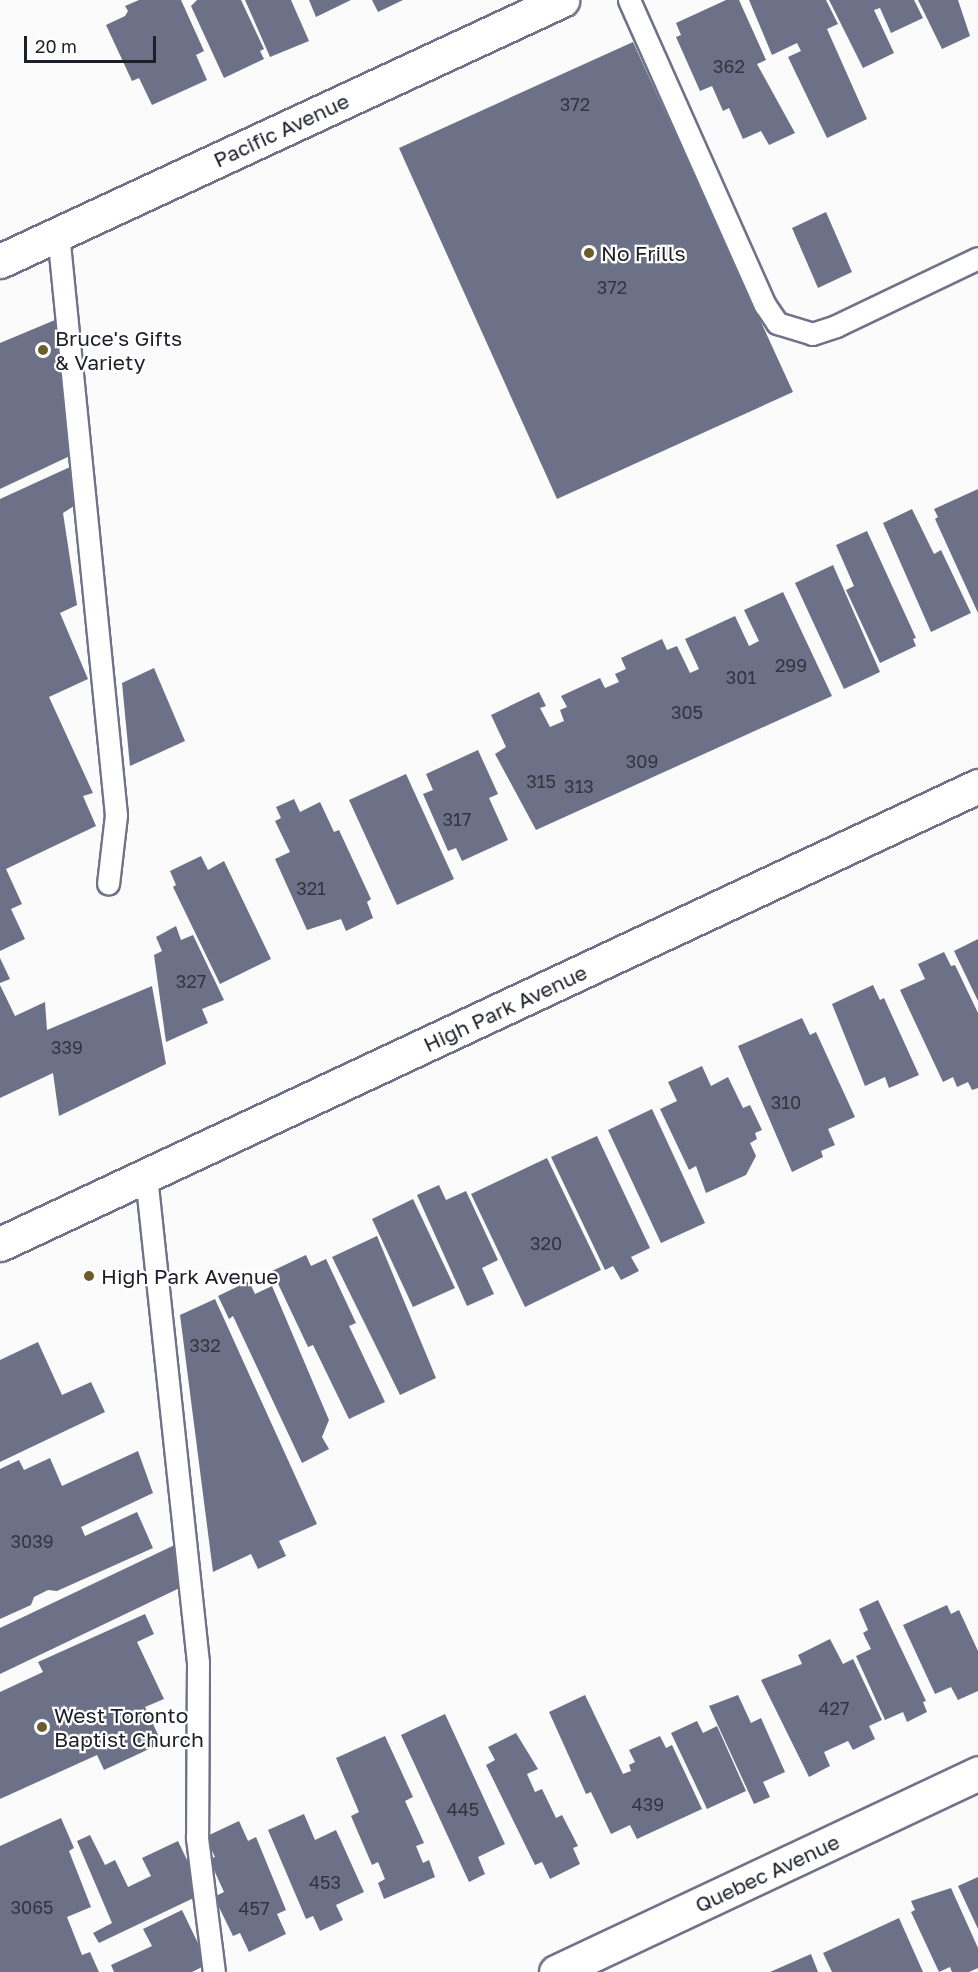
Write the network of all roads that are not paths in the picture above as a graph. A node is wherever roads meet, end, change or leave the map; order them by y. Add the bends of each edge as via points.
1 (562, 0) edge
2 (629, 0) edge
3 (58, 233) junction
4 (978, 258) edge
5 (0, 261) edge
6 (978, 786) edge
7 (108, 884) dead end
8 (146, 1176) junction
9 (0, 1244) edge
10 (978, 1773) edge
11 (214, 1972) edge
12 (556, 1972) edge

1 - 3 street, Pacific Avenue
2 - 4 lane via 765,305 777,322 812,334
3 - 5 street, Pacific Avenue
3 - 7 lane via 116,815
6 - 8 street, High Park Avenue
8 - 9 street, High Park Avenue
8 - 11 lane via 198,1662 197,1838
10 - 12 street, Quebec Avenue

